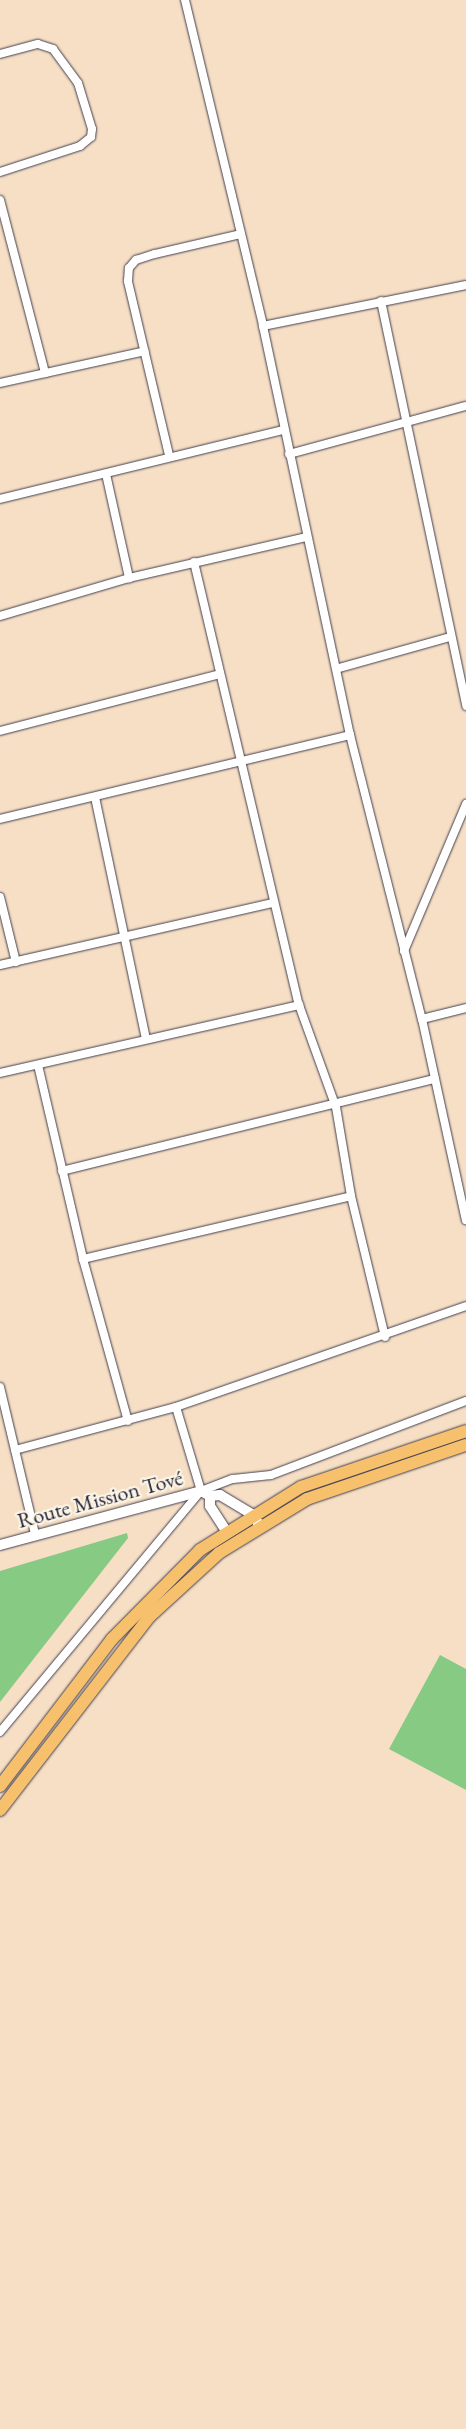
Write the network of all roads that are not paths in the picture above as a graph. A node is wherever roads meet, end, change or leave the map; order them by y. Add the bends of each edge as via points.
1 (185, 0) edge
2 (0, 54) edge
3 (0, 172) edge
4 (0, 200) edge
5 (241, 234) junction
6 (466, 285) edge
7 (381, 301) junction
8 (263, 326) junction
9 (145, 351) junction
10 (45, 373) junction
11 (0, 383) edge
12 (466, 406) edge
13 (404, 424) junction
14 (283, 430) junction
15 (289, 454) junction
16 (169, 455) junction
17 (106, 474) junction
18 (0, 499) edge
19 (306, 538) junction
20 (194, 562) junction
21 (129, 578) junction
22 (0, 616) edge
23 (450, 637) junction
24 (339, 668) junction
25 (220, 674) junction
26 (466, 706) edge
27 (0, 732) edge
28 (350, 736) junction
29 (240, 761) junction
30 (95, 797) junction
31 (466, 804) edge
32 (0, 819) edge
33 (0, 897) edge
34 (273, 903) junction
35 (123, 935) junction
36 (404, 951) junction
37 (16, 962) junction
38 (0, 965) edge
39 (299, 1005) junction
40 (466, 1008) edge
41 (422, 1019) junction
42 (146, 1039) junction
43 (38, 1065) junction
44 (0, 1073) edge
45 (435, 1079) junction
46 (336, 1107) junction
47 (62, 1171) junction
48 (351, 1196) junction
49 (466, 1220) edge
50 (83, 1259) junction
51 (466, 1306) edge
52 (385, 1338) junction
53 (0, 1387) edge
54 (466, 1402) edge
55 (176, 1407) junction
56 (128, 1421) junction
57 (466, 1431) edge
58 (466, 1445) edge
59 (15, 1450) junction
60 (206, 1493) junction
61 (252, 1514) junction
62 (260, 1526) junction
63 (226, 1531) junction
64 (36, 1534) junction
65 (0, 1545) edge
66 (0, 1732) edge
67 (0, 1786) edge
68 (0, 1810) edge

1 - 5 street
2 - 3 street via 38,44 53,49 78,83 92,129 91,137 80,146
4 - 10 street
5 - 8 street
5 - 9 street via 155,254 132,264 128,281
6 - 7 street
7 - 8 street
7 - 13 street
8 - 14 street
9 - 10 street
9 - 16 street
10 - 11 street
12 - 13 street
13 - 15 street
13 - 23 street
14 - 15 street
14 - 16 street
15 - 19 street
16 - 17 street
17 - 18 street
17 - 21 street
19 - 20 street
19 - 24 street
20 - 21 street
20 - 25 street
21 - 22 street
23 - 24 street
23 - 26 street
24 - 28 street
25 - 27 street
25 - 29 street
28 - 29 street
28 - 36 street
29 - 30 street
29 - 34 street
30 - 32 street
30 - 35 street
31 - 36 street
33 - 37 street
34 - 35 street
34 - 39 street
35 - 37 street
35 - 42 street
36 - 41 street
37 - 38 street
39 - 42 street
39 - 46 street
40 - 41 street
41 - 45 street
42 - 43 street
43 - 44 street
43 - 47 street
45 - 46 street
45 - 49 street
46 - 47 street
46 - 48 street
47 - 50 street
48 - 50 street
48 - 52 street
50 - 56 street
51 - 52 street
52 - 55 street
53 - 59 street
54 - 60 street via 271,1474 232,1479
55 - 56 street
55 - 60 street
56 - 59 street
57 - 61 main road via 331,1475
58 - 62 main road via 332,1489
59 - 64 street
60 - 61 street via 220,1495
60 - 63 street via 210,1506
60 - 64 street, Route Mission Tové
60 - 66 street
61 - 62 street
61 - 63 main road
62 - 68 main road via 210,1561 149,1617
63 - 67 main road via 163,1584 112,1639
64 - 65 street, Route Mission Tové

